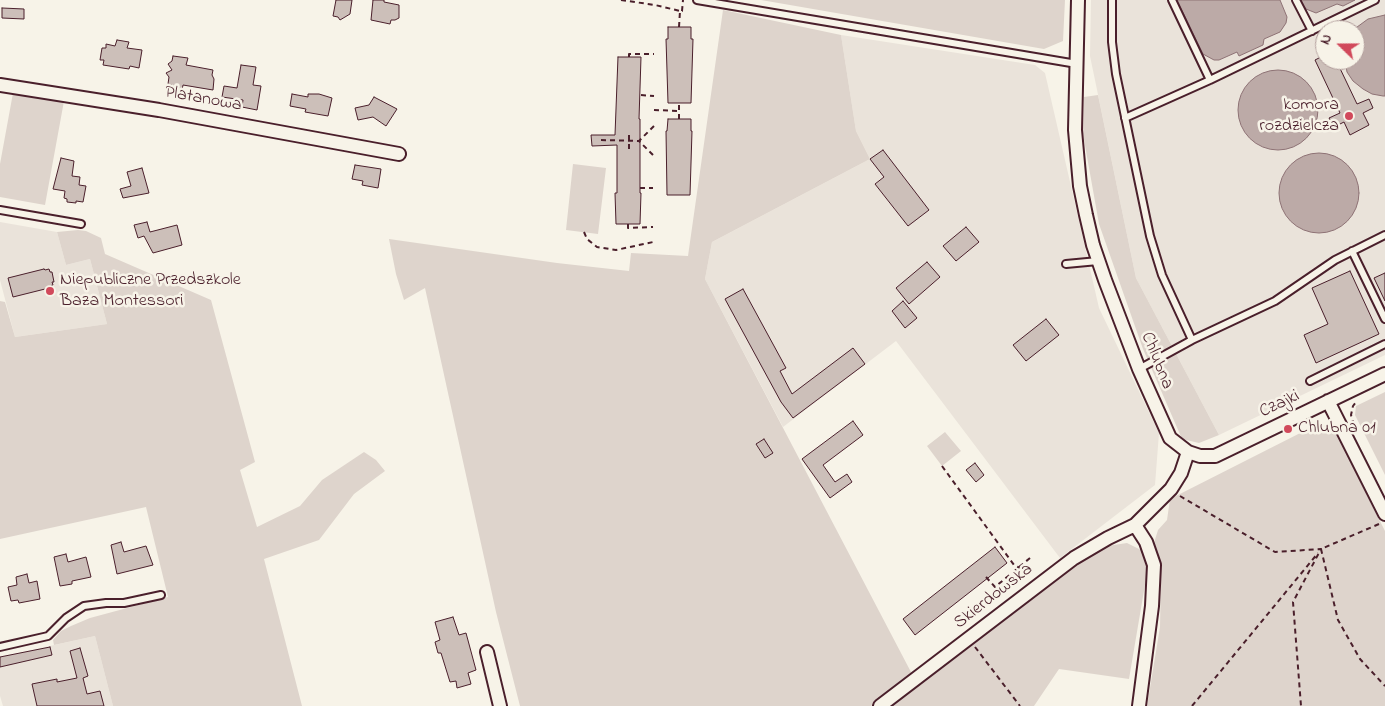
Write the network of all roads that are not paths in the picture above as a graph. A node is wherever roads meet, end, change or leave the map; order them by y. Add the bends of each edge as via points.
1 (697, 0) edge
2 (1078, 0) edge
3 (1112, 0) edge
4 (1172, 0) edge
5 (1296, 0) edge
6 (1375, 0) edge
7 (1312, 31) junction
8 (1077, 64) junction
9 (1210, 80) junction
10 (0, 85) edge
11 (1125, 118) junction
12 (400, 154) dead end
13 (0, 210) edge
14 (80, 224) dead end
15 (1385, 235) edge
16 (1352, 251) junction
17 (1098, 260) junction
18 (1066, 264) dead end
19 (1385, 319) edge
20 (1192, 340) junction
21 (1385, 344) edge
22 (1139, 369) junction
23 (1385, 374) edge
24 (1310, 381) dead end
25 (1328, 401) junction
26 (1188, 452) junction
27 (1385, 514) edge
28 (1135, 525) junction
29 (161, 595) dead end
30 (0, 648) edge
31 (487, 652) dead end
32 (500, 706) edge
33 (880, 706) edge
34 (1139, 706) edge

1 - 8 lane
2 - 8 street, Chlubna
3 - 11 lane via 1112,42
4 - 9 lane
5 - 7 lane
6 - 7 lane
7 - 9 lane
8 - 17 street, Chlubna via 1077,161
9 - 11 lane
10 - 12 street, Platanowa
11 - 20 lane via 1156,257
13 - 14 lane
15 - 16 lane
16 - 19 lane
16 - 20 lane via 1275,301
17 - 18 lane
17 - 22 street, Chlubna
20 - 22 lane
21 - 24 lane
22 - 26 street, Chlubna via 1170,438
23 - 25 street, Czajki
25 - 26 street, Czajki via 1215,456
25 - 27 street
26 - 28 street via 1171,489
28 - 33 street, Skierdowska via 1074,558
28 - 34 street via 1146,542 1154,565
29 - 30 lane via 124,604 84,606 48,636
31 - 32 street

